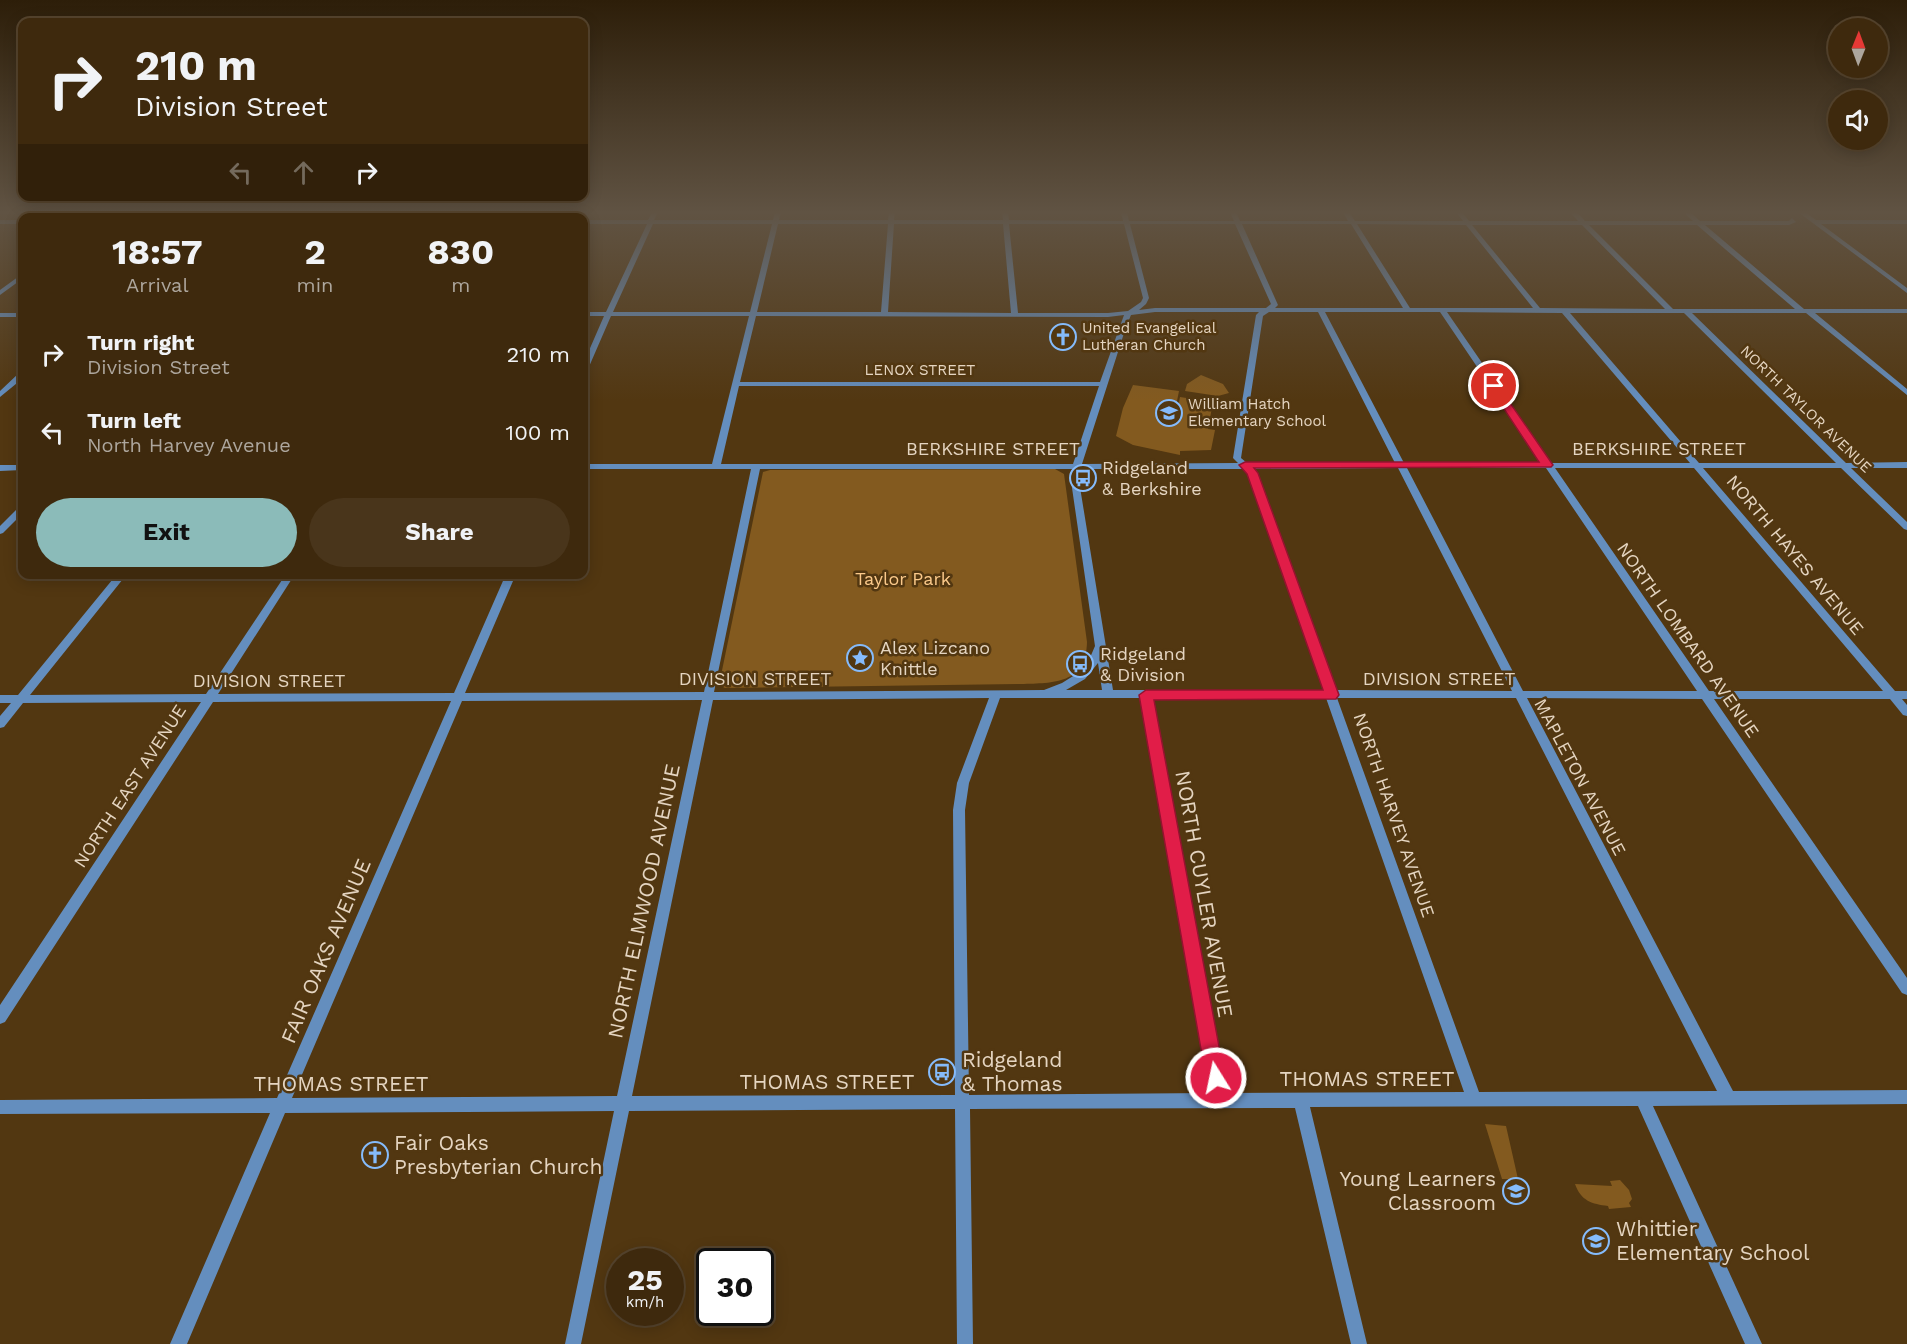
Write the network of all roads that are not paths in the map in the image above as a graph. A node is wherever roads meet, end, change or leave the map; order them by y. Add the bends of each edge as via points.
1 (626, 275) edge
2 (764, 275) edge
3 (887, 275) edge
4 (1011, 275) edge
5 (1141, 275) edge
6 (1261, 275) edge
7 (1385, 275) edge
8 (1509, 275) edge
9 (1636, 275) edge
10 (1761, 275) edge
11 (1885, 275) edge
12 (18, 279) edge
13 (1907, 291) edge
14 (0, 293) edge
15 (1269, 310) junction
16 (1320, 310) junction
17 (1408, 310) junction
18 (1442, 310) junction
19 (1538, 310) junction
20 (1564, 310) junction
21 (1671, 310) junction
22 (1686, 310) junction
23 (1805, 311) junction
24 (1907, 311) edge
25 (884, 314) junction
26 (1015, 314) junction
27 (1128, 314) junction
28 (0, 315) edge
29 (18, 315) edge
30 (588, 315) edge
31 (608, 315) junction
32 (754, 315) junction
33 (588, 360) edge
34 (18, 379) edge
35 (738, 384) junction
36 (1102, 384) junction
37 (1907, 393) edge
38 (0, 395) edge
39 (1077, 465) junction
40 (1245, 465) junction
41 (1399, 465) junction
42 (1547, 465) junction
43 (1696, 465) junction
44 (1845, 465) junction
45 (1907, 465) edge
46 (716, 466) junction
47 (756, 466) junction
48 (588, 467) edge
49 (0, 468) edge
50 (18, 468) edge
51 (18, 513) edge
52 (1907, 526) edge
53 (0, 531) edge
54 (119, 579) edge
55 (288, 579) edge
56 (509, 579) edge
57 (1101, 645) junction
58 (1108, 694) junction
59 (996, 695) junction
60 (1033, 695) junction
61 (1146, 695) junction
62 (1332, 695) junction
63 (1518, 695) junction
64 (1706, 695) junction
65 (1893, 695) junction
66 (1907, 695) edge
67 (708, 696) junction
68 (459, 697) junction
69 (209, 698) junction
70 (0, 699) edge
71 (21, 699) junction
72 (1907, 712) edge
73 (0, 724) edge
74 (1907, 989) edge
75 (0, 1017) edge
76 (1907, 1097) edge
77 (1729, 1098) junction
78 (1474, 1099) junction
79 (1642, 1099) junction
80 (1301, 1100) junction
81 (1220, 1101) junction
82 (962, 1102) junction
83 (623, 1104) junction
84 (281, 1106) junction
85 (0, 1107) edge
86 (178, 1344) edge
87 (573, 1344) edge
88 (965, 1344) edge
89 (1359, 1344) edge
90 (1754, 1344) edge

1 - 31 street
2 - 32 street
3 - 25 street
4 - 26 street
5 - 27 street via 1147,294 1144,303
6 - 15 street via 1275,305
7 - 17 street
8 - 19 street
9 - 21 street
10 - 23 street
11 - 13 street
12 - 14 street
15 - 16 street
15 - 27 street via 1155,310
15 - 40 street, NORTH HARVEY AVENUE via 1260,315 1249,380 1238,458
16 - 17 street
16 - 41 street, MAPLETON AVENUE
17 - 18 street
18 - 19 street
18 - 42 street, NORTH LOMBARD AVENUE
19 - 20 street
20 - 21 street
20 - 43 street, NORTH HAYES AVENUE
21 - 22 street
22 - 23 street
22 - 44 street, NORTH TAYLOR AVENUE
23 - 24 street
23 - 37 street
25 - 26 street
25 - 32 street
26 - 27 street
27 - 36 street
28 - 29 street
30 - 31 street
31 - 32 street
31 - 33 street
32 - 35 street
34 - 38 street
35 - 36 street, LENOX STREET
35 - 46 street
36 - 39 street
39 - 40 street, BERKSHIRE STREET
39 - 47 street, BERKSHIRE STREET
39 - 57 street via 1075,481
40 - 41 street, BERKSHIRE STREET
40 - 62 street, NORTH HARVEY AVENUE via 1252,473
41 - 42 street, BERKSHIRE STREET
41 - 63 street, MAPLETON AVENUE
42 - 43 street, BERKSHIRE STREET
42 - 64 street, NORTH LOMBARD AVENUE
43 - 44 street, BERKSHIRE STREET
43 - 65 street, NORTH HAYES AVENUE
44 - 45 street, BERKSHIRE STREET
44 - 52 street, NORTH TAYLOR AVENUE
46 - 47 street, BERKSHIRE STREET
46 - 48 street, BERKSHIRE STREET
47 - 67 street, NORTH ELMWOOD AVENUE
49 - 50 street
51 - 53 street
54 - 71 street
55 - 69 street, NORTH EAST AVENUE
56 - 68 street, FAIR OAKS AVENUE
57 - 58 street
57 - 60 street via 1098,656 1081,677 1056,690
58 - 60 street, DIVISION STREET
58 - 61 street, DIVISION STREET
59 - 60 street, DIVISION STREET
59 - 67 street, DIVISION STREET
59 - 82 street via 966,772 960,803
61 - 62 street, DIVISION STREET
61 - 81 street, NORTH CUYLER AVENUE
62 - 63 street, DIVISION STREET
62 - 78 street, NORTH HARVEY AVENUE
63 - 64 street, DIVISION STREET
63 - 77 street, MAPLETON AVENUE
64 - 65 street, DIVISION STREET
64 - 74 street, NORTH LOMBARD AVENUE
65 - 66 street, DIVISION STREET
65 - 72 street, NORTH HAYES AVENUE
67 - 68 street, DIVISION STREET
67 - 83 street, NORTH ELMWOOD AVENUE
68 - 69 street, DIVISION STREET
68 - 84 street, FAIR OAKS AVENUE
69 - 71 street, DIVISION STREET
69 - 75 street, NORTH EAST AVENUE
70 - 71 street, DIVISION STREET
71 - 73 street
76 - 77 street, THOMAS STREET
77 - 79 street, THOMAS STREET
78 - 79 street, THOMAS STREET
78 - 80 street, THOMAS STREET
79 - 90 street
80 - 81 street, THOMAS STREET
80 - 89 street
81 - 82 street, THOMAS STREET
82 - 83 street, THOMAS STREET
82 - 88 street
83 - 84 street, THOMAS STREET
83 - 87 street, NORTH ELMWOOD AVENUE
84 - 85 street, THOMAS STREET
84 - 86 street, FAIR OAKS AVENUE

